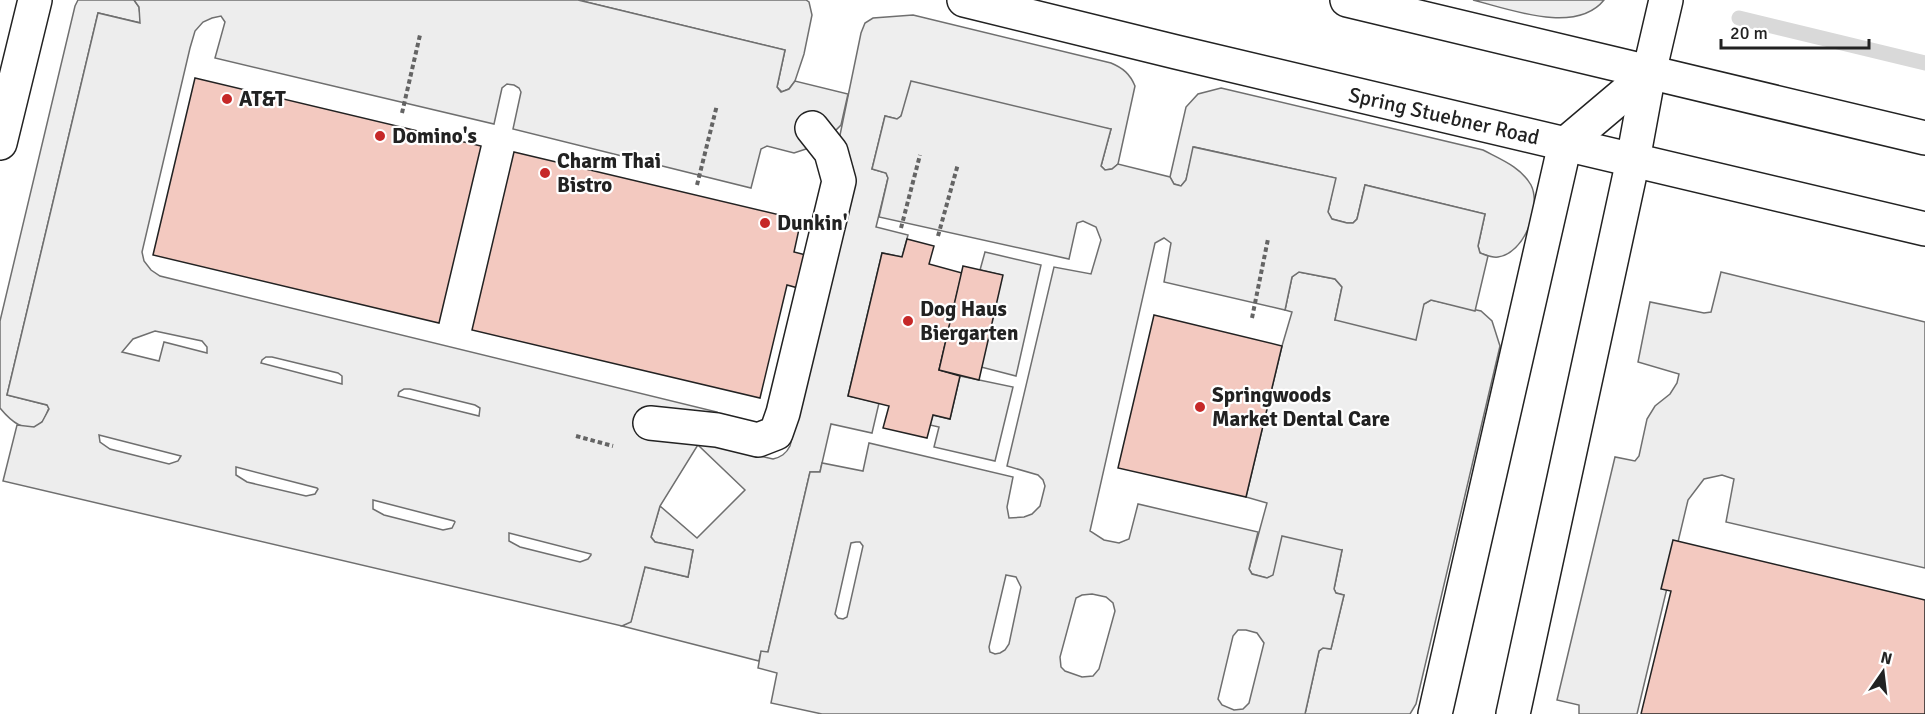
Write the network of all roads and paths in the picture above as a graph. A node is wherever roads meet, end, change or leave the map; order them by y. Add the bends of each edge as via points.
1 (35, 0) edge
2 (964, 0) edge
3 (1347, 0) edge
4 (1666, 0) edge
5 (420, 35) dead end
6 (1649, 73) junction
7 (717, 105) dead end
8 (402, 113) dead end
9 (812, 128) dead end
10 (1925, 138) edge
11 (0, 143) edge
12 (1565, 144) junction
13 (920, 155) dead end
14 (1632, 160) junction
15 (958, 165) dead end
16 (697, 185) dead end
17 (901, 228) dead end
18 (1925, 229) edge
19 (938, 236) dead end
20 (1268, 239) dead end
21 (1252, 318) dead end
22 (650, 423) dead end
23 (576, 436) dead end
24 (622, 448) dead end
25 (1435, 714) edge
26 (1513, 714) edge

1 - 11 main road
2 - 12 main road, Spring Stuebner Road
3 - 6 main road
4 - 6 main road
5 - 8 path
6 - 10 main road
6 - 12 main road
6 - 14 main road
7 - 16 path
9 - 22 main road via 831,152 839,181 776,433 758,440 717,430
12 - 14 main road, Spring Stuebner Road
12 - 25 main road
13 - 17 path
14 - 18 main road, Spring Stuebner Road
14 - 26 main road
15 - 19 path
20 - 21 path
23 - 24 path

